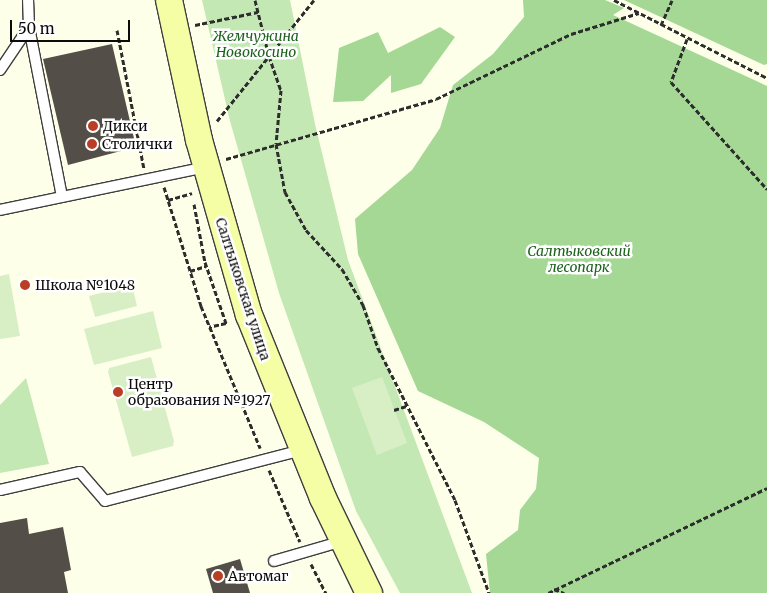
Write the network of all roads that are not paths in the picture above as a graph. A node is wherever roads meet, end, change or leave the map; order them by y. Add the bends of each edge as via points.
1 (28, 0) edge
2 (169, 0) edge
3 (29, 27) junction
4 (0, 70) edge
5 (216, 163) junction
6 (62, 197) junction
7 (0, 210) edge
8 (303, 450) junction
9 (0, 490) edge
10 (343, 541) junction
11 (274, 561) dead end
12 (369, 593) edge

1 - 3 lane
2 - 5 street, Салтыковская улица
3 - 4 lane
3 - 6 lane
5 - 6 lane
5 - 8 street, Салтыковская улица via 249,314
6 - 7 lane
8 - 9 lane via 105,501 80,472
8 - 10 street, Салтыковская улица
10 - 11 lane
10 - 12 street, Салтыковская улица

